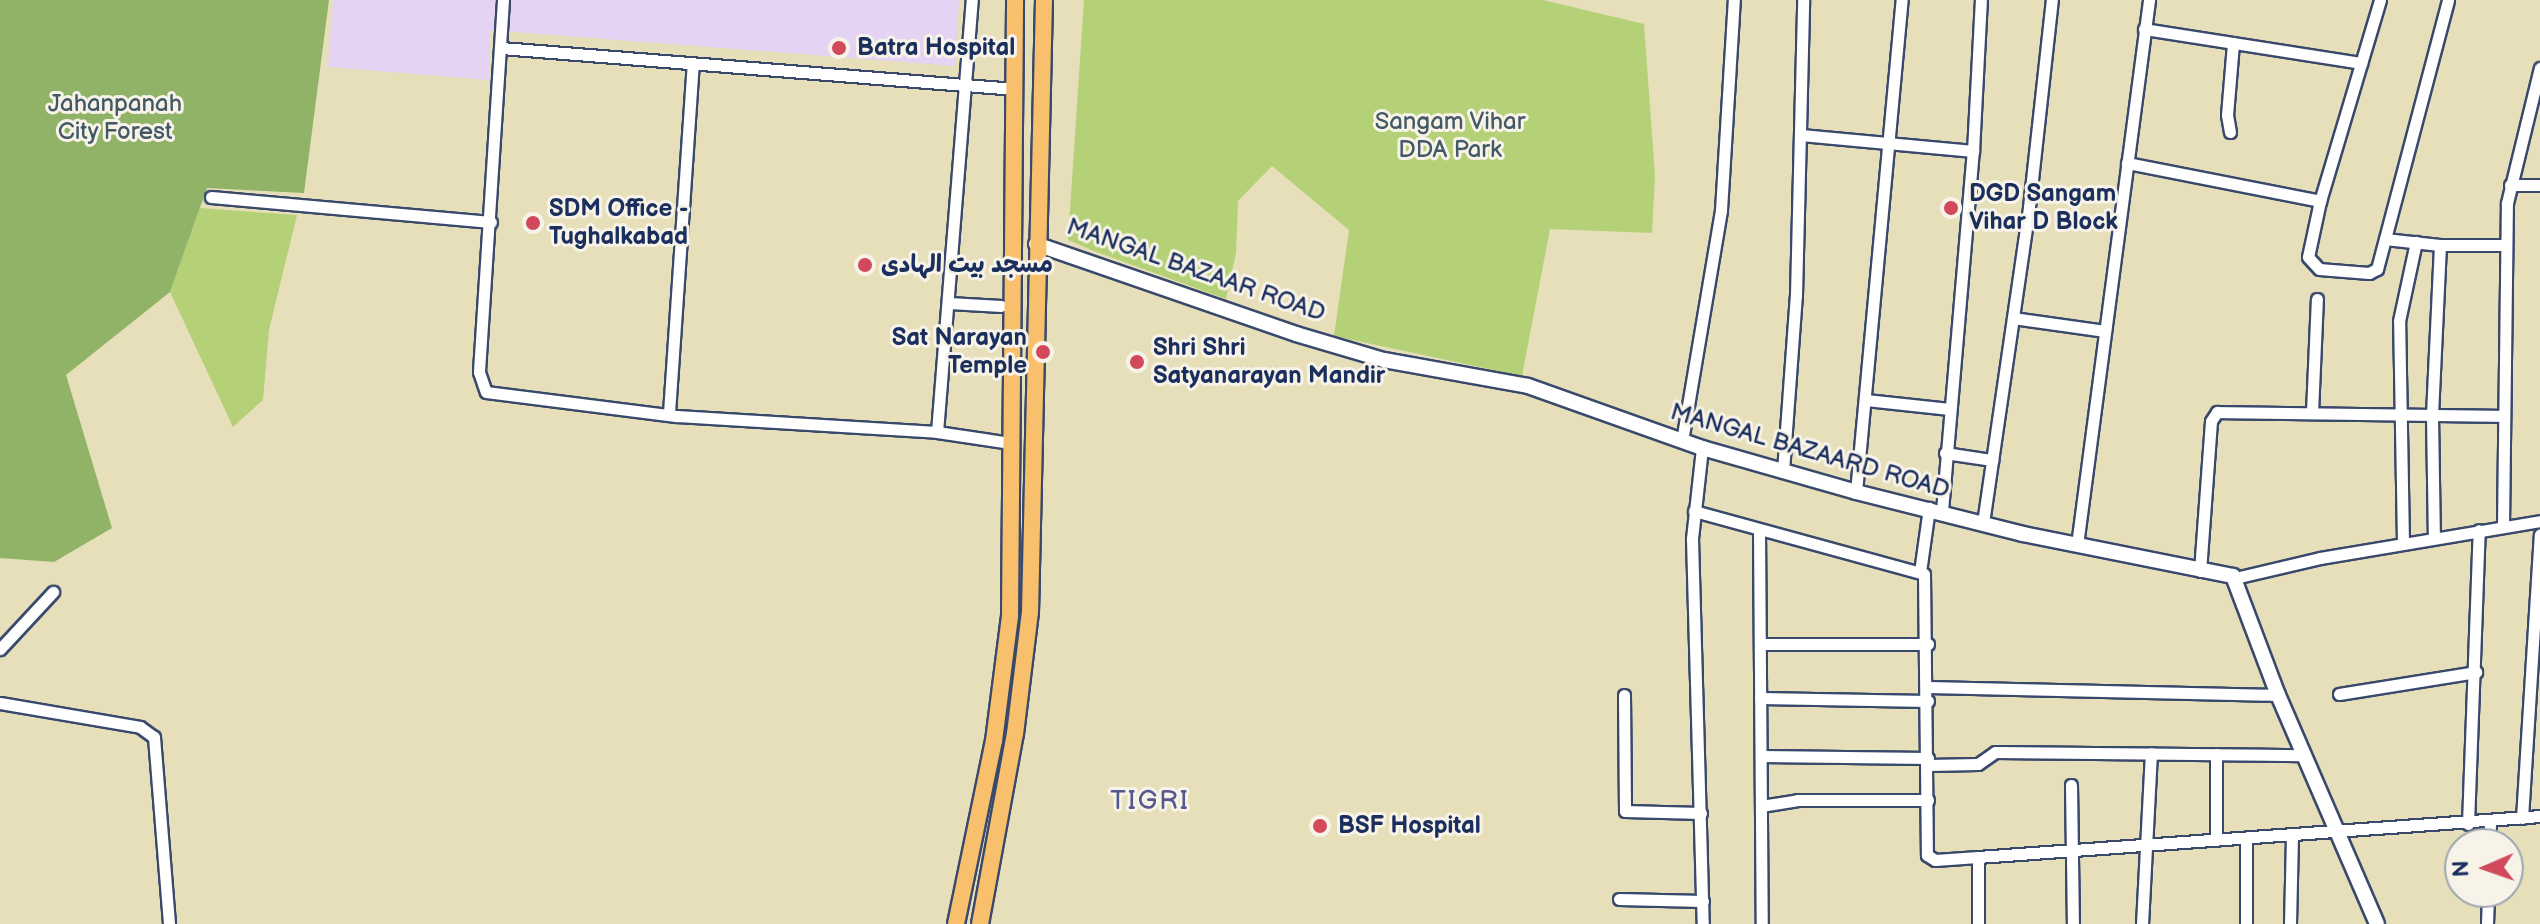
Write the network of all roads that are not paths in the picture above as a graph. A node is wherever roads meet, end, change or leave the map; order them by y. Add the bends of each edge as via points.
1 (503, 0) edge
2 (972, 0) edge
3 (1015, 0) edge
4 (1044, 0) edge
5 (1734, 0) edge
6 (1803, 0) edge
7 (1902, 0) edge
8 (1981, 0) edge
9 (2052, 0) edge
10 (2149, 0) edge
11 (2380, 0) edge
12 (2448, 0) edge
13 (2144, 29) junction
14 (2233, 43) junction
15 (501, 48) junction
16 (2361, 63) junction
17 (693, 64) junction
18 (2540, 68) edge
19 (965, 85) junction
20 (1015, 89) junction
21 (2526, 126) junction
22 (2540, 129) edge
23 (2230, 132) dead end
24 (1801, 135) junction
25 (1891, 145) junction
26 (1973, 151) junction
27 (2127, 163) junction
28 (2510, 185) junction
29 (2540, 185) edge
30 (211, 197) dead end
31 (2320, 201) junction
32 (491, 222) junction
33 (2385, 239) junction
34 (1036, 241) junction
35 (2416, 242) junction
36 (2440, 245) junction
37 (2506, 245) junction
38 (2317, 299) dead end
39 (949, 303) junction
40 (1001, 306) dead end
41 (2013, 318) junction
42 (2105, 331) junction
43 (1528, 386) joint
44 (1866, 400) junction
45 (1950, 409) junction
46 (2312, 412) junction
47 (669, 413) junction
48 (2397, 414) junction
49 (2432, 415) junction
50 (2504, 416) junction
51 (937, 432) junction
52 (1682, 441) junction
53 (1011, 443) junction
54 (1702, 448) junction
55 (1945, 453) junction
56 (1992, 460) junction
57 (1783, 471) junction
58 (1011, 483) junction
59 (1034, 483) junction
60 (1856, 492) junction
61 (1936, 510) junction
62 (1694, 511) junction
63 (2540, 521) edge
64 (1983, 523) junction
65 (2503, 526) junction
66 (1759, 530) junction
67 (2479, 530) junction
68 (2540, 535) edge
69 (2434, 538) junction
70 (2403, 543) junction
71 (2077, 545) junction
72 (2200, 571) junction
73 (1920, 572) junction
74 (2235, 578) junction
75 (53, 592) dead end
76 (1760, 644) junction
77 (1928, 644) junction
78 (0, 649) edge
79 (2536, 666) edge
80 (2476, 672) junction
81 (1928, 687) junction
82 (2339, 694) dead end
83 (1624, 695) dead end
84 (2278, 695) junction
85 (1760, 698) junction
86 (1928, 701) junction
87 (0, 703) edge
88 (2151, 753) junction
89 (2216, 754) junction
90 (2304, 755) junction
91 (1761, 756) junction
92 (1928, 761) junction
93 (2071, 785) dead end
94 (1928, 800) junction
95 (1761, 806) junction
96 (1701, 813) junction
97 (2540, 816) edge
98 (2522, 818) junction
99 (2490, 822) junction
100 (2468, 824) junction
101 (2490, 828) edge
102 (2338, 833) junction
103 (2292, 835) junction
104 (2246, 838) junction
105 (2216, 840) junction
106 (2146, 844) junction
107 (2075, 848) junction
108 (1978, 857) junction
109 (1619, 899) dead end
110 (1703, 901) junction
111 (169, 924) edge
112 (956, 924) edge
113 (980, 924) edge
114 (1703, 924) edge
115 (1762, 924) edge
116 (1978, 924) edge
117 (2073, 924) edge
118 (2142, 924) edge
119 (2246, 924) edge
120 (2290, 924) edge
121 (2377, 924) edge

1 - 15 street
2 - 19 street
3 - 20 main road
4 - 34 main road
5 - 52 street via 1721,210
6 - 24 street
7 - 25 street
8 - 26 street
9 - 41 street
10 - 13 street
11 - 16 street
12 - 33 street
13 - 14 street
13 - 27 street
14 - 16 street
14 - 23 street
15 - 17 street
15 - 32 street
16 - 31 street
17 - 19 street
17 - 47 street
18 - 21 street
19 - 20 street
19 - 39 street
20 - 53 main road
21 - 22 street
21 - 28 street
24 - 25 street
24 - 57 street
25 - 26 street
25 - 44 street
26 - 45 street
27 - 31 street
27 - 42 street
28 - 29 street
28 - 37 street
30 - 32 street
31 - 33 street via 2308,257 2311,266 2373,273
32 - 47 street via 479,372 486,392
33 - 35 street
34 - 43 street, MANGAL BAZAAR ROAD via 1288,327
34 - 59 main road
35 - 36 street
35 - 48 street via 2399,321
36 - 37 street
36 - 49 street
37 - 50 street
38 - 46 street
39 - 40 street
39 - 51 street
41 - 42 street
41 - 56 street
42 - 71 street
43 - 52 street, MANGAL BAZAARD ROAD
44 - 45 street
44 - 60 street
45 - 55 street
46 - 48 street
46 - 72 street via 2222,410 2213,416
47 - 51 street
48 - 49 street
48 - 70 street
49 - 50 street
49 - 69 street
50 - 65 street
51 - 53 street
52 - 54 street, MANGAL BAZAARD ROAD
53 - 58 main road
54 - 57 street, MANGAL BAZAARD ROAD
54 - 62 street
55 - 56 street
55 - 61 street
56 - 64 street
57 - 60 street, MANGAL BAZAARD ROAD
58 - 59 main road
58 - 112 main road via 1008,632 994,741
59 - 113 main road via 1024,676
60 - 61 street, MANGAL BAZAARD ROAD
61 - 64 street, MANGAL BAZAARD ROAD
61 - 73 street
62 - 66 street
62 - 96 street
63 - 65 street, MANGAL BAZAARD ROAD
64 - 71 street, MANGAL BAZAARD ROAD
65 - 67 street, MANGAL BAZAARD ROAD
66 - 73 street
66 - 76 street
67 - 69 street, MANGAL BAZAARD ROAD
67 - 80 street
68 - 79 street
69 - 70 street, MANGAL BAZAARD ROAD
70 - 74 street, MANGAL BAZAARD ROAD
71 - 72 street, MANGAL BAZAARD ROAD
72 - 74 street, MANGAL BAZAARD ROAD
73 - 77 street via 1927,584
74 - 84 street
75 - 78 street
76 - 77 street
76 - 85 street
77 - 81 street
79 - 98 street
80 - 82 street
80 - 100 street
81 - 84 street
81 - 86 street
83 - 96 street via 1625,811
84 - 90 street
85 - 86 street
85 - 91 street
86 - 92 street
87 - 111 street via 140,727 154,737
88 - 89 street
88 - 92 street via 1995,752 1978,764
88 - 106 street
89 - 90 street
89 - 105 street
90 - 102 street
91 - 92 street
91 - 95 street
92 - 94 street
93 - 107 street
94 - 95 street via 1797,800
94 - 108 street via 1929,859
95 - 115 street
96 - 110 street
97 - 98 street
98 - 99 street
99 - 100 street
99 - 101 street
100 - 102 street
102 - 103 street
102 - 121 street
103 - 104 street
103 - 120 street
104 - 105 street
104 - 119 street
105 - 106 street
106 - 107 street
106 - 118 street
107 - 108 street
107 - 117 street
108 - 116 street
109 - 110 street
110 - 114 street

